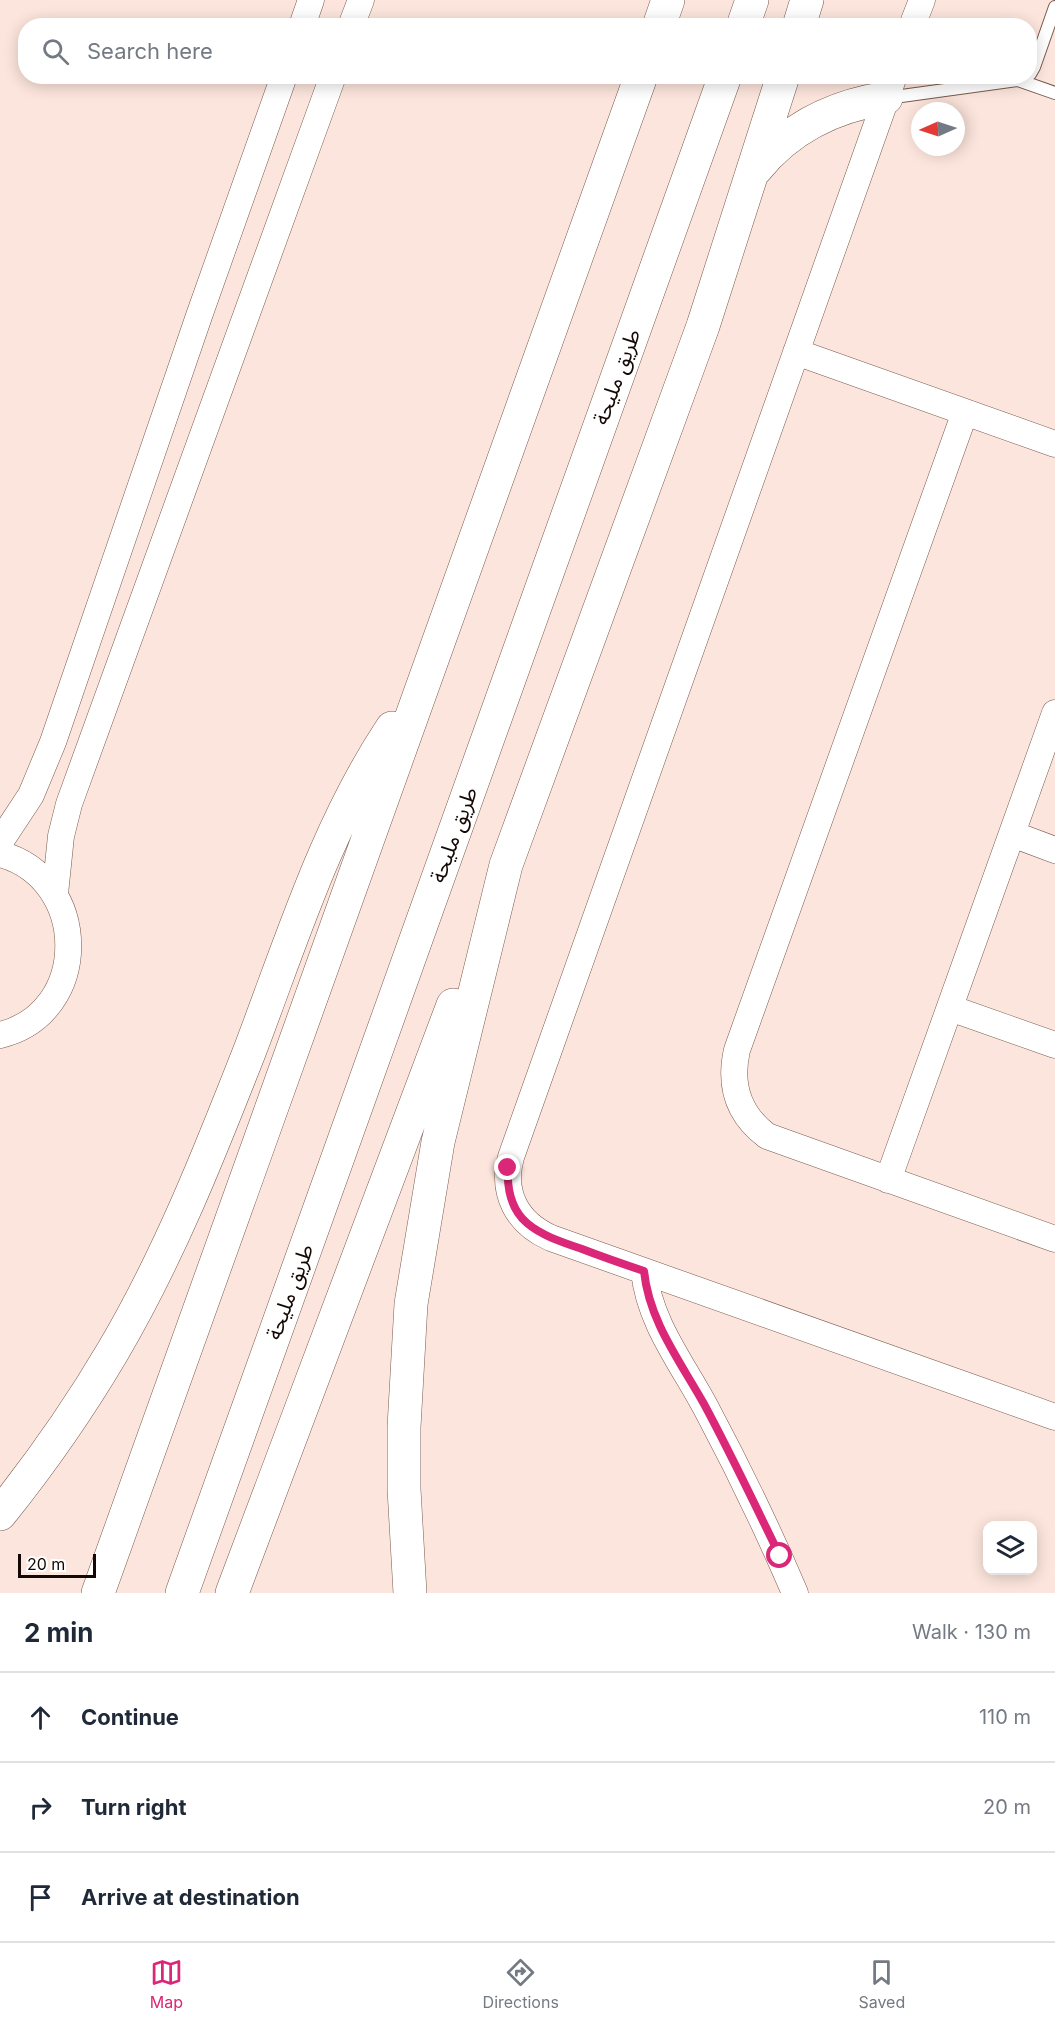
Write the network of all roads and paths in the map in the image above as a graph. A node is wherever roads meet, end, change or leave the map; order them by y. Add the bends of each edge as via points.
1 (311, 0) edge
2 (361, 0) edge
3 (668, 0) edge
4 (753, 0) edge
5 (807, 0) edge
6 (922, 0) edge
7 (1055, 7) edge
8 (305, 18) edge
9 (354, 18) edge
10 (662, 18) edge
11 (746, 18) edge
12 (801, 18) edge
13 (915, 18) edge
14 (1037, 58) edge
15 (1037, 83) edge
16 (281, 84) edge
17 (330, 84) edge
18 (637, 84) edge
19 (722, 84) edge
20 (780, 84) edge
21 (930, 84) edge
22 (890, 87) edge
23 (1055, 93) edge
24 (751, 175) junction
25 (796, 352) junction
26 (965, 412) junction
27 (1055, 444) edge
28 (426, 677) junction
29 (1055, 713) edge
30 (1012, 834) junction
31 (0, 842) edge
32 (1055, 850) edge
33 (0, 854) edge
34 (506, 864) junction
35 (55, 894) junction
36 (950, 1008) junction
37 (10, 1031) edge
38 (1055, 1045) edge
39 (0, 1052) edge
40 (888, 1180) junction
41 (1055, 1239) edge
42 (644, 1271) junction
43 (1055, 1417) edge
44 (0, 1514) edge
45 (98, 1593) edge
46 (182, 1593) edge
47 (232, 1593) edge
48 (410, 1593) edge
49 (795, 1593) edge

1 - 8 street
2 - 9 street
3 - 10 highway
4 - 11 highway
5 - 12 highway
6 - 13 street
7 - 14 lane
15 - 23 lane
16 - 31 street via 53,742 31,795
17 - 35 street via 72,794 61,836
18 - 28 highway
19 - 46 highway, طريق مليحة
20 - 24 highway
21 - 22 lane
22 - 24 highway via 818,118 781,143
22 - 25 street
24 - 34 highway via 703,326
25 - 26 street
25 - 42 street via 508,1168 509,1194 529,1226 550,1238
26 - 27 street
26 - 40 street via 733,1064 740,1104 761,1131 779,1142
28 - 44 highway via 351,798 320,866 193,1191 154,1273 107,1360 65,1426
28 - 45 highway
29 - 30 street
30 - 32 street
30 - 36 street
33 - 35 street via 34,871
34 - 47 highway
34 - 48 highway via 438,1142 411,1304 404,1427
35 - 37 street via 68,926 64,976 46,1006
36 - 38 street
36 - 40 street
37 - 39 street
40 - 41 street
42 - 43 street
42 - 49 street via 655,1317 743,1480

